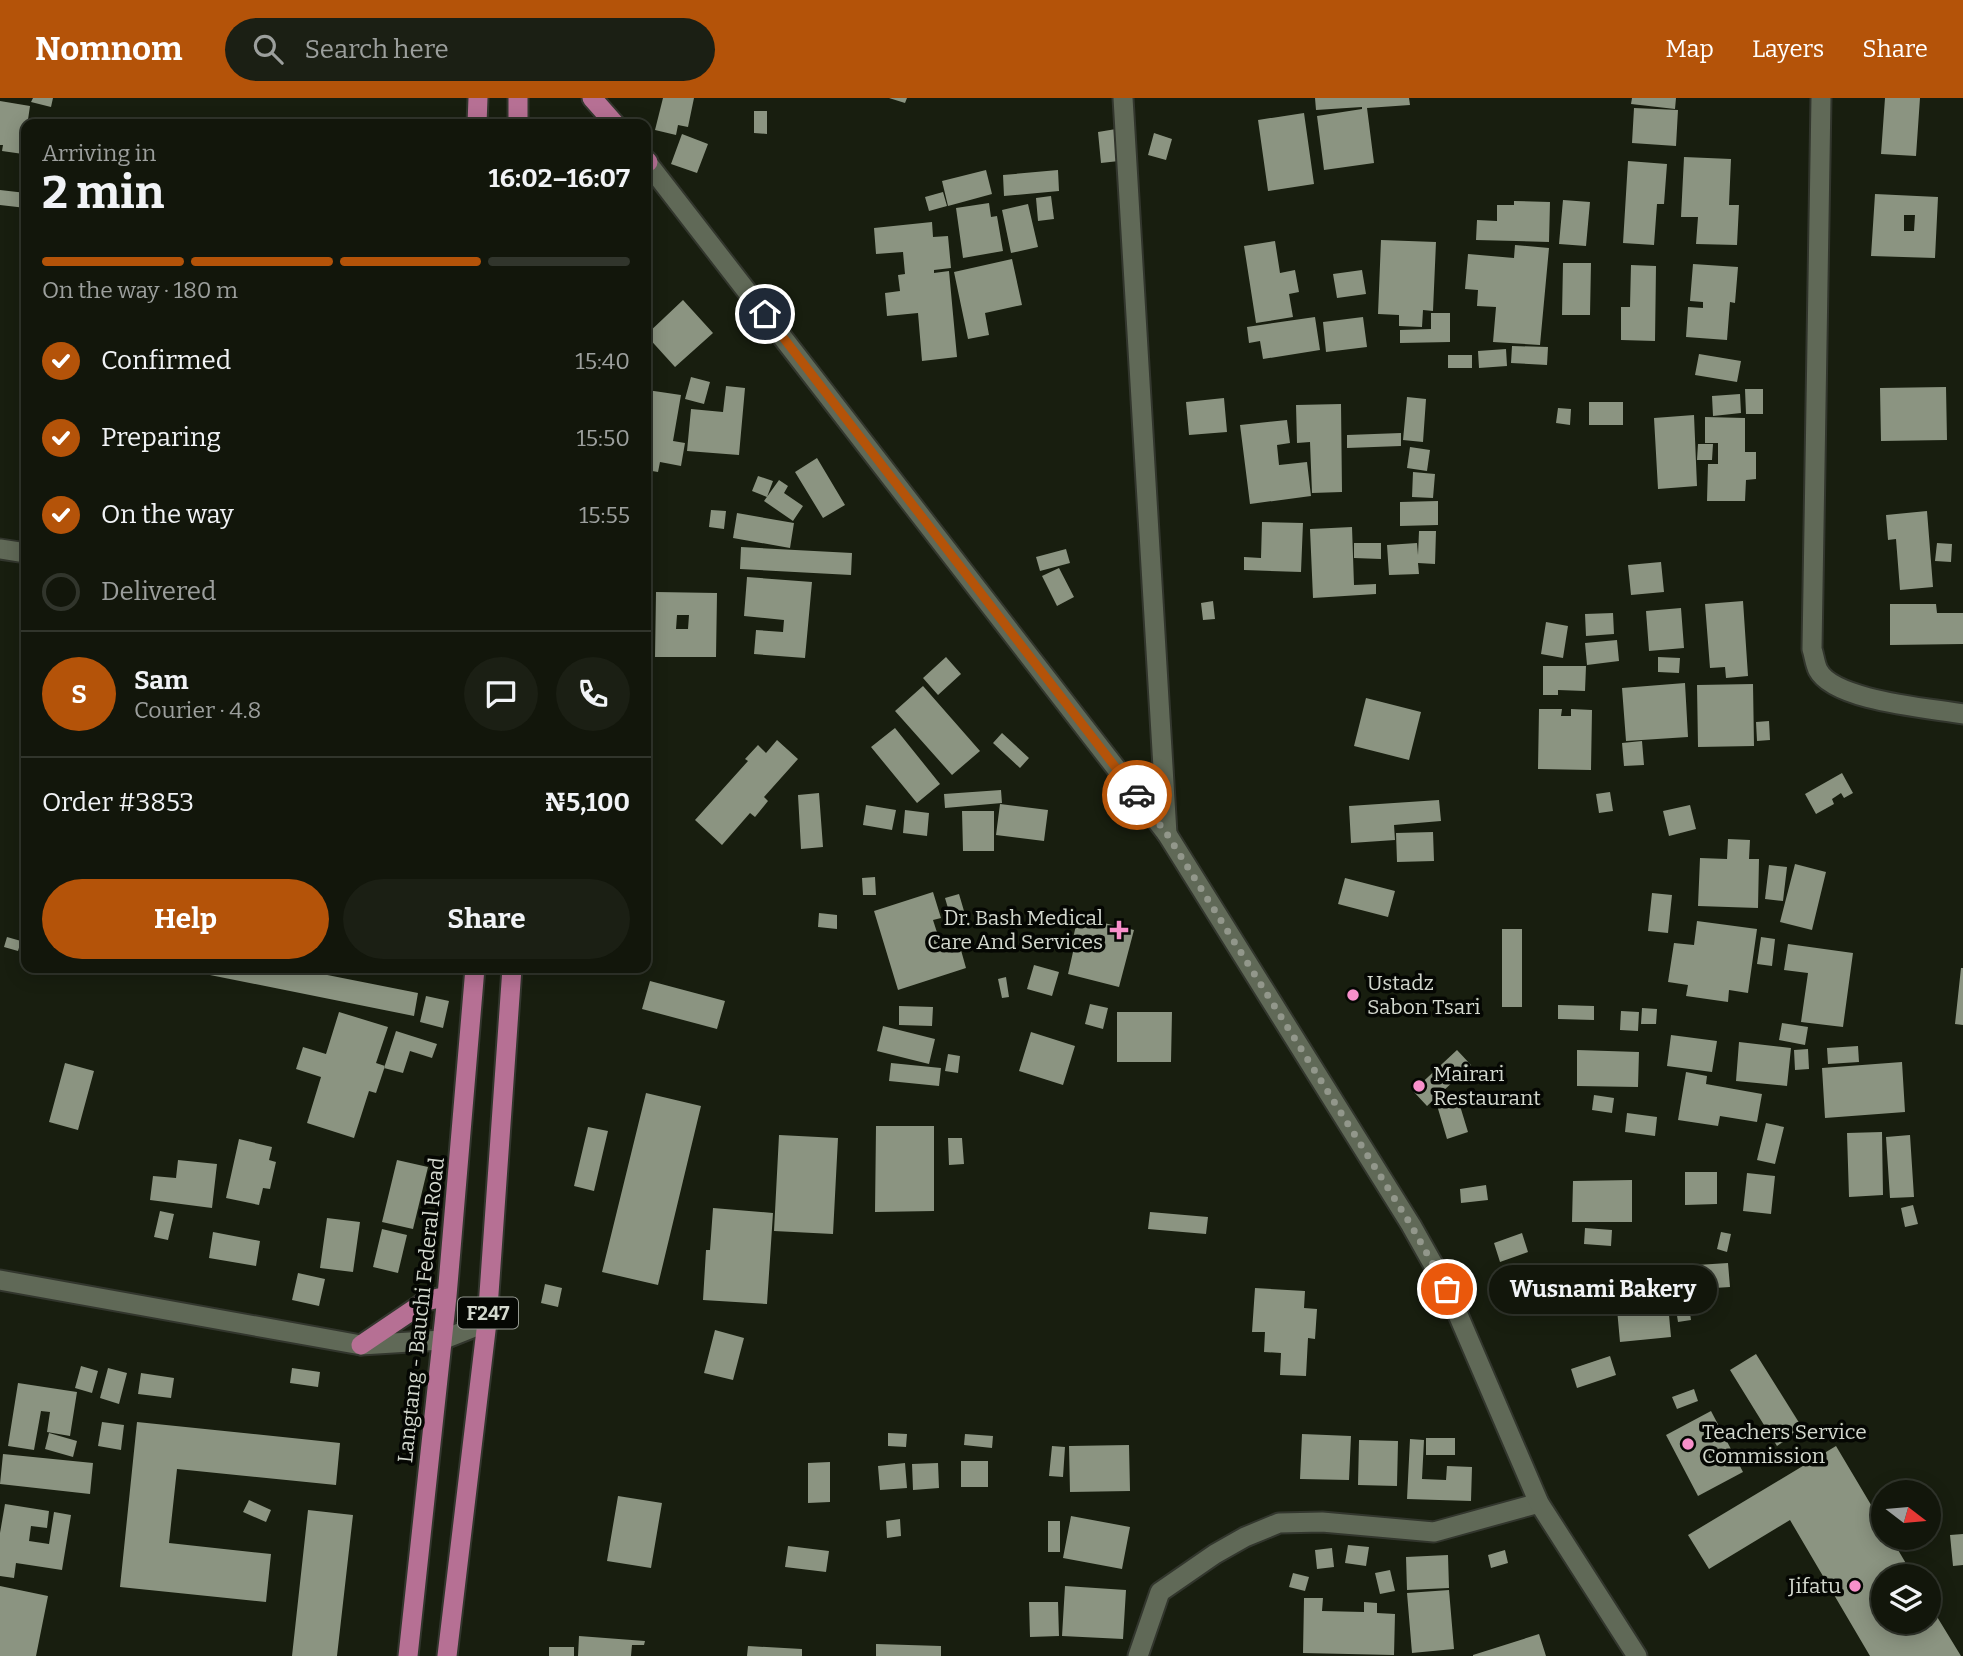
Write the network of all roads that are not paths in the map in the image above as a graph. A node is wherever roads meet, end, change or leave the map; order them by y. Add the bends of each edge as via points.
1 (478, 98) edge
2 (518, 98) edge
3 (592, 98) edge
4 (1123, 98) edge
5 (1821, 98) edge
6 (477, 119) edge
7 (518, 119) edge
8 (611, 119) edge
9 (651, 167) edge
10 (0, 550) edge
11 (21, 552) edge
12 (1963, 714) edge
13 (1167, 834) junction
14 (475, 973) edge
15 (512, 973) edge
16 (0, 1280) edge
17 (447, 1296) junction
18 (487, 1322) junction
19 (442, 1340) junction
20 (361, 1345) junction
21 (1539, 1503) junction
22 (408, 1656) edge
23 (447, 1656) edge
24 (1138, 1656) edge
25 (1637, 1656) edge

1 - 6 main road
2 - 7 main road
3 - 8 main road
4 - 13 street
5 - 12 street via 1812,649 1818,671 1833,686 1852,694
9 - 13 street
10 - 11 street
13 - 21 street via 1441,1278
14 - 17 main road, Langtang - Bauchi Federal Road / F247
15 - 18 main road, F247
16 - 20 street
17 - 19 main road, Langtang - Bauchi Federal Road / F247
17 - 20 main road via 426,1301
18 - 19 street
18 - 23 main road, F247
19 - 20 street
19 - 22 main road, Langtang - Bauchi Federal Road / F247
21 - 24 street via 1434,1532 1279,1523 1225,1548 1160,1592
21 - 25 street

